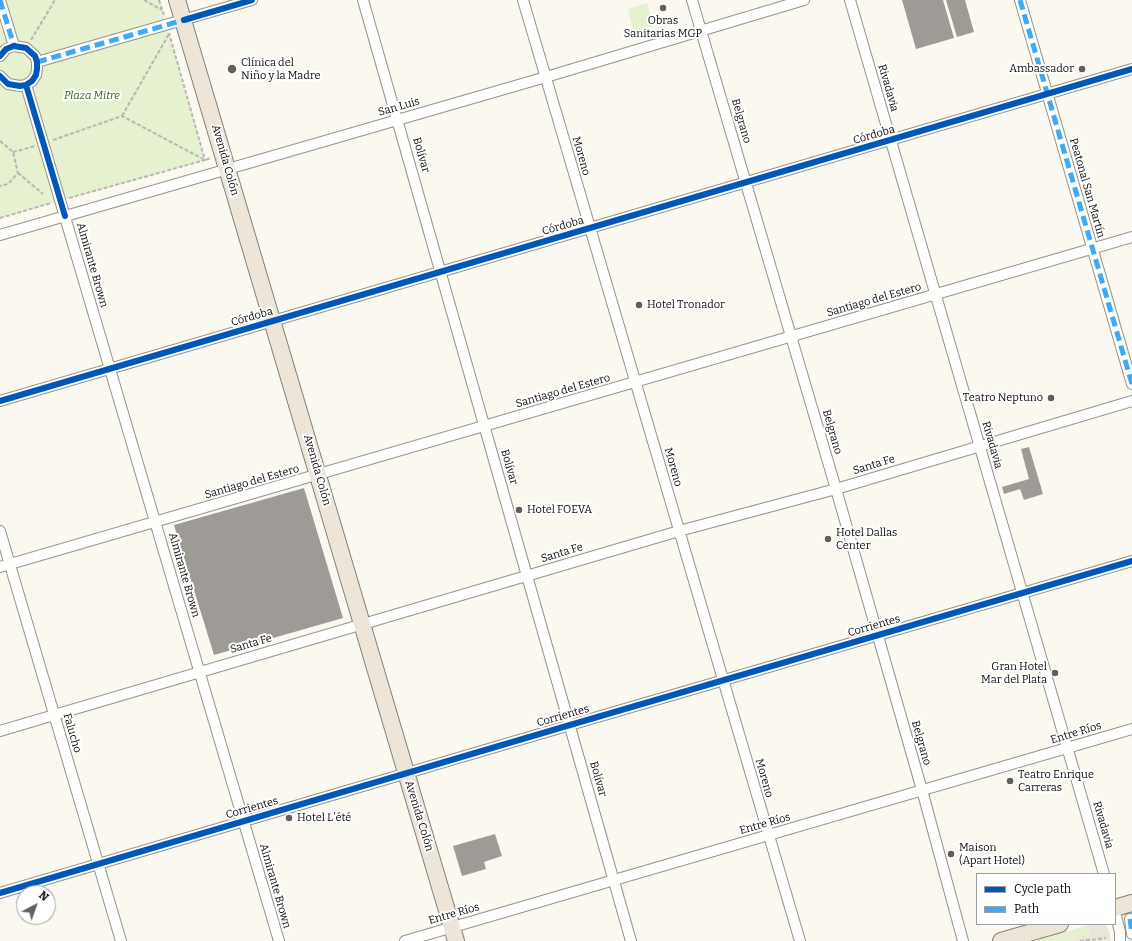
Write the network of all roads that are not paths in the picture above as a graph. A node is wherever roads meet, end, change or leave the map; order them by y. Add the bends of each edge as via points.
1 (0, 0) edge
2 (177, 0) edge
3 (252, 0) edge
4 (363, 0) edge
5 (523, 0) edge
6 (692, 0) edge
7 (804, 0) edge
8 (850, 0) edge
9 (1020, 0) edge
10 (184, 20) junction
11 (701, 30) junction
12 (14, 46) junction
13 (0, 56) edge
14 (37, 62) junction
15 (1132, 69) edge
16 (0, 76) edge
17 (546, 77) junction
18 (26, 84) junction
19 (1047, 94) junction
20 (398, 119) junction
21 (891, 140) junction
22 (228, 170) junction
23 (746, 182) junction
24 (65, 216) junction
25 (590, 229) junction
26 (0, 235) edge
27 (1132, 237) edge
28 (1093, 249) junction
29 (442, 272) junction
30 (936, 295) junction
31 (273, 321) junction
32 (792, 337) junction
33 (110, 369) junction
34 (635, 382) junction
35 (1132, 384) edge
36 (0, 401) edge
37 (1132, 401) edge
38 (485, 426) junction
39 (980, 446) junction
40 (318, 475) junction
41 (836, 489) junction
42 (155, 522) junction
43 (0, 531) edge
44 (679, 531) junction
45 (1132, 562) edge
46 (5, 566) edge
47 (528, 576) junction
48 (1023, 593) junction
49 (362, 624) junction
50 (878, 635) junction
51 (200, 672) junction
52 (723, 680) junction
53 (54, 715) junction
54 (570, 725) junction
55 (1132, 729) edge
56 (0, 731) edge
57 (1068, 749) junction
58 (406, 773) junction
59 (922, 790) junction
60 (243, 821) junction
61 (769, 835) junction
62 (98, 864) junction
63 (1104, 873) edge
64 (614, 880) junction
65 (0, 893) edge
66 (1116, 909) edge
67 (1116, 916) edge
68 (1132, 923) edge
69 (1057, 925) edge
70 (454, 934) edge
71 (121, 941) edge
72 (279, 941) edge
73 (405, 941) edge
74 (632, 941) edge
75 (800, 941) edge
76 (963, 941) edge
77 (1001, 941) edge
78 (1120, 941) edge

1 - 12 street
2 - 10 main road, Avenida Colón
3 - 10 street
4 - 20 street, Bolívar
5 - 17 street, Moreno
6 - 11 street, Belgrano
7 - 11 street, San Luis
8 - 21 street, Rivadavia
9 - 19 street, Peatonal San Martín
10 - 14 street via 168,30
10 - 22 main road, Avenida Colón
11 - 17 street, San Luis
11 - 23 street, Belgrano
12 - 13 street
12 - 14 street via 26,48 35,56
14 - 18 street via 36,75
15 - 19 street, Córdoba
16 - 18 street via 14,86
17 - 20 street, San Luis
17 - 25 street, Moreno
18 - 24 street, Almirante Brown
19 - 21 street, Córdoba
19 - 28 street, Peatonal San Martín
20 - 22 street, San Luis
20 - 29 street, Bolívar
21 - 23 street, Córdoba
21 - 30 street, Rivadavia
22 - 24 street, San Luis
22 - 31 main road, Avenida Colón
23 - 25 street, Córdoba
23 - 32 street, Belgrano
24 - 26 street, San Luis
24 - 33 street, Almirante Brown
25 - 29 street, Córdoba
25 - 34 street, Moreno
27 - 28 street, Santiago del Estero
28 - 30 street, Santiago del Estero
28 - 35 street, Peatonal San Martín
29 - 31 street, Córdoba
29 - 38 street, Bolívar
30 - 32 street, Santiago del Estero
30 - 39 street, Rivadavia
31 - 33 street, Córdoba
31 - 40 main road, Avenida Colón
32 - 34 street, Santiago del Estero
32 - 41 street, Belgrano
33 - 36 street, Córdoba
33 - 42 street, Almirante Brown
34 - 38 street, Santiago del Estero
34 - 44 street, Moreno
37 - 39 street, Santa Fe
38 - 40 street, Santiago del Estero
38 - 47 street, Bolívar
39 - 41 street, Santa Fe
39 - 48 street, Rivadavia
40 - 42 street, Santiago del Estero
40 - 49 main road, Avenida Colón
41 - 44 street, Santa Fe
41 - 50 street, Belgrano
42 - 46 street, Santiago del Estero
42 - 51 street, Almirante Brown
43 - 46 street, Falucho
44 - 47 street, Santa Fe
44 - 52 street, Moreno
45 - 48 street, Corrientes
46 - 53 street, Falucho
47 - 49 street, Santa Fe
47 - 54 street, Bolívar
48 - 50 street, Corrientes
48 - 57 street, Rivadavia
49 - 51 street, Santa Fe
49 - 58 main road, Avenida Colón
50 - 52 street, Corrientes
50 - 59 street, Belgrano
51 - 53 street, Santa Fe
51 - 60 street, Almirante Brown
52 - 54 street, Corrientes
52 - 61 street, Moreno
53 - 56 street, Santa Fe
53 - 62 street, Falucho
54 - 58 street, Corrientes
54 - 64 street, Bolívar
55 - 57 street, Entre Ríos
57 - 59 street, Entre Ríos
57 - 63 street, Rivadavia
58 - 60 street, Corrientes
58 - 70 main road, Avenida Colón
59 - 61 street, Entre Ríos
59 - 76 street, Belgrano
60 - 62 street, Corrientes
60 - 72 street, Almirante Brown
61 - 64 street, Entre Ríos
61 - 75 street, Moreno
62 - 65 street, Corrientes
62 - 71 street, Falucho
64 - 70 street, Entre Ríos
64 - 74 street, Bolívar
66 - 68 main road
67 - 78 street
69 - 77 main road
70 - 73 street, Entre Ríos

